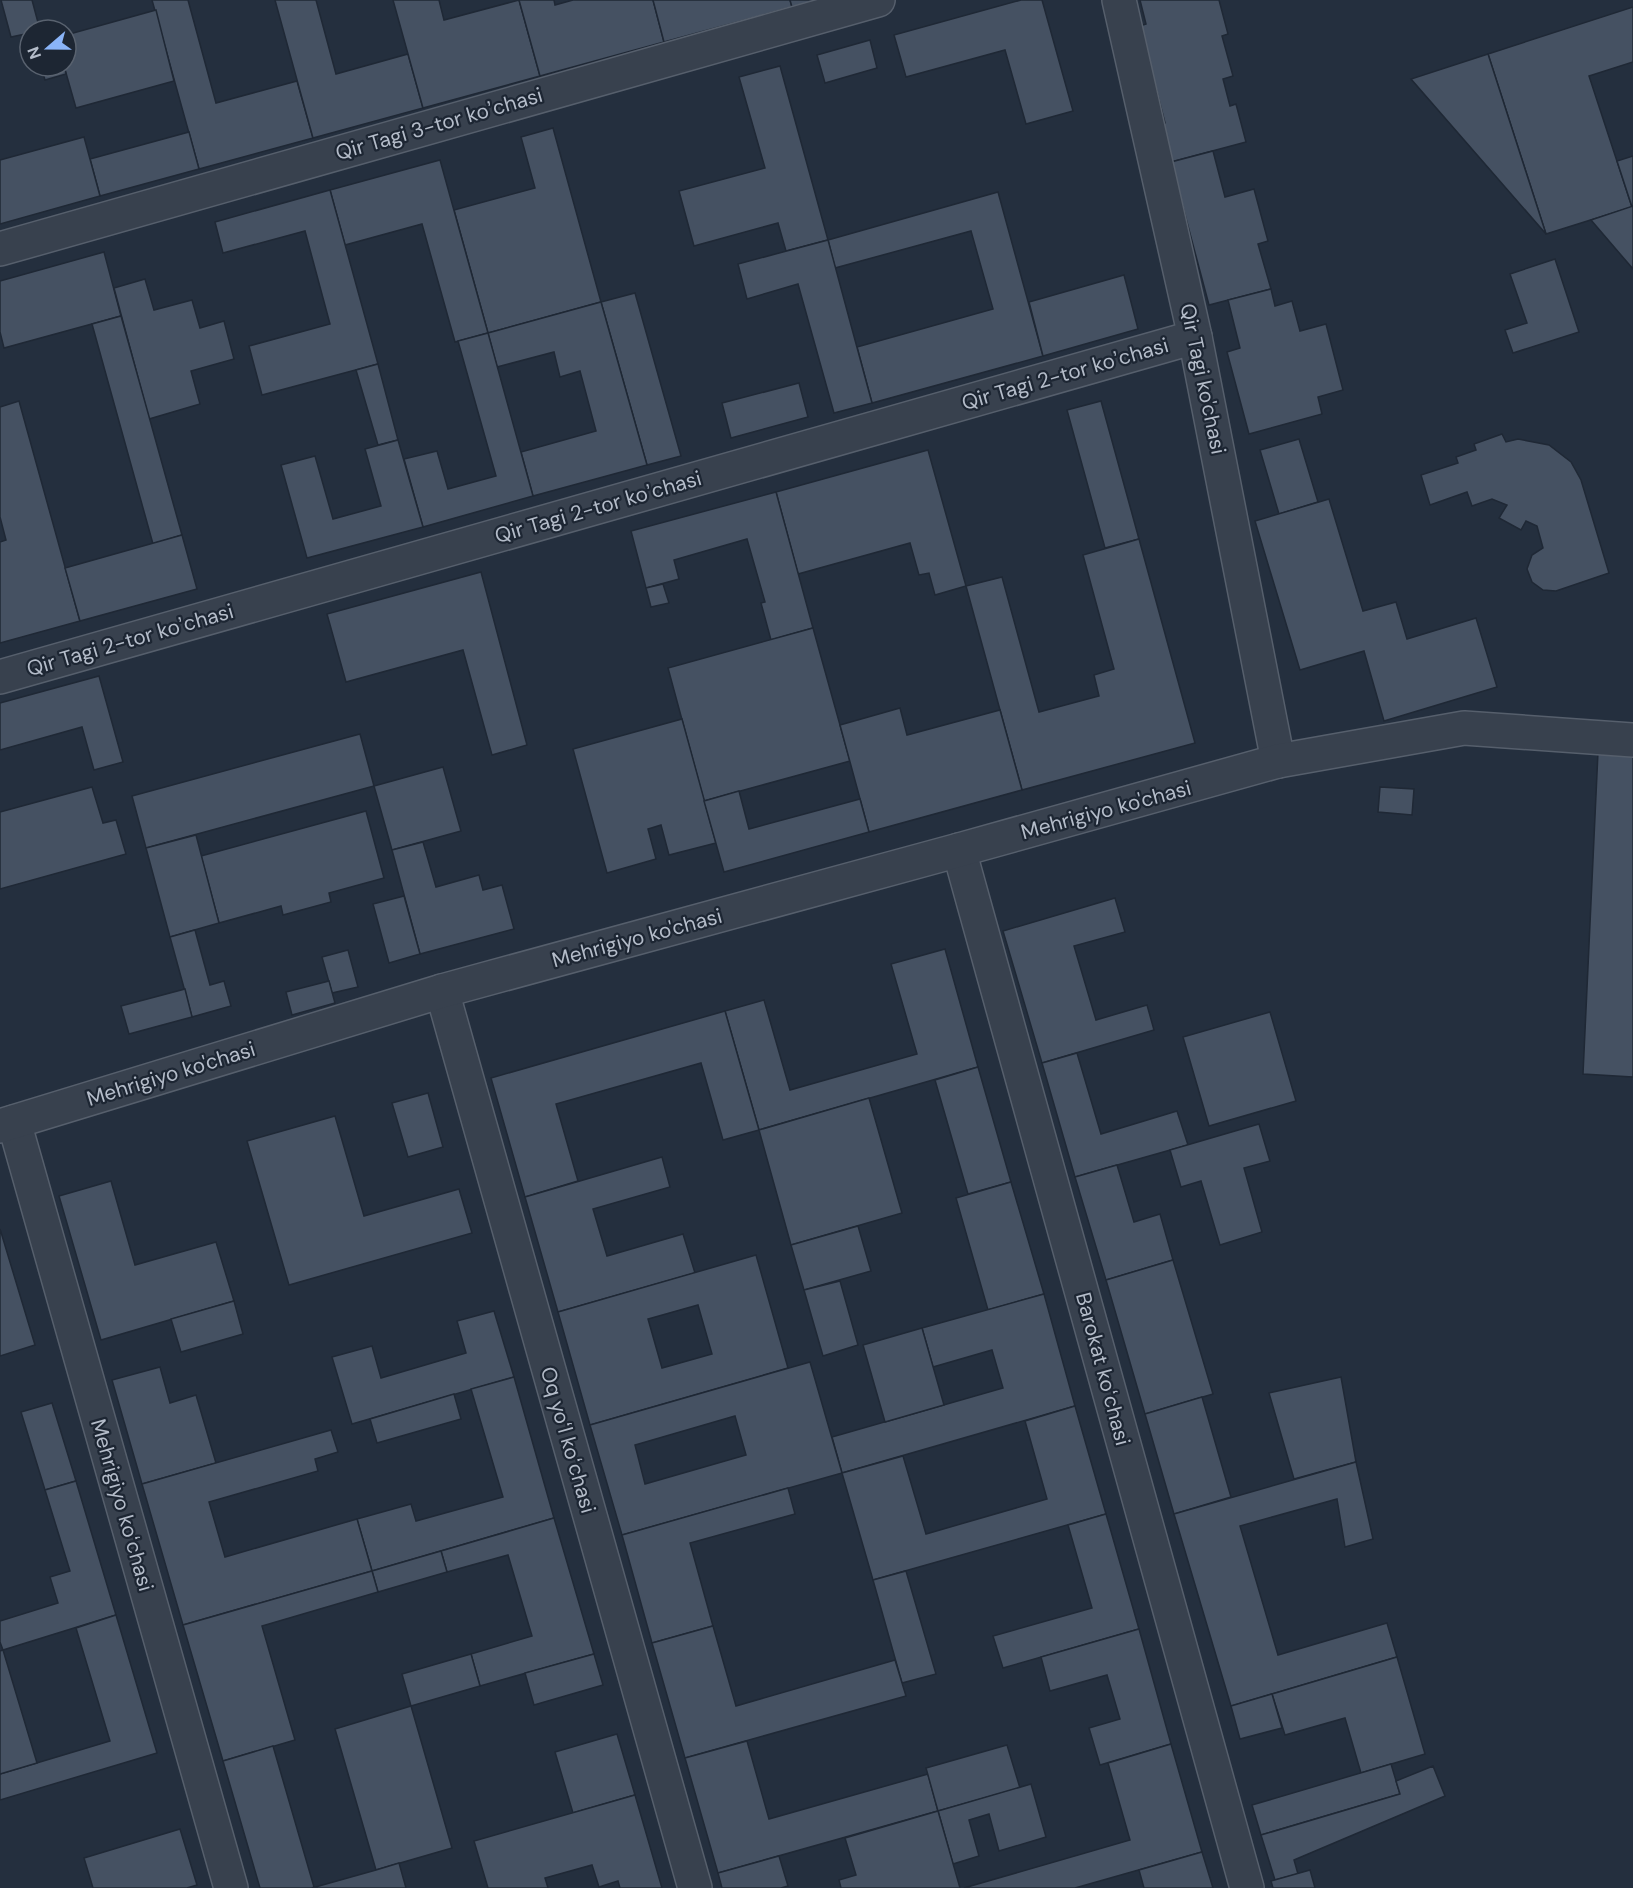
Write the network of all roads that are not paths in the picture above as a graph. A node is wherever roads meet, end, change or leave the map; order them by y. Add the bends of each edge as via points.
1 (878, 0) edge
2 (1119, 0) edge
3 (0, 249) edge
4 (1195, 337) junction
5 (0, 677) edge
6 (1633, 740) edge
7 (1278, 761) junction
8 (959, 850) junction
9 (442, 992) junction
10 (7, 1124) edge
11 (231, 1888) edge
12 (694, 1888) edge
13 (1247, 1888) edge

1 - 3 street, Qir Tagi 3-tor koʼchasi
2 - 4 street, Qir Tagi ko'chasi
4 - 5 street, Qir Tagi 2-tor koʼchasi
4 - 7 street, Qir Tagi ko'chasi
6 - 7 street, Mehrigiyo ko'chasi via 1464,728
7 - 8 street, Mehrigiyo ko'chasi
8 - 9 street, Mehrigiyo ko'chasi
8 - 13 street, Barokat koʻchasi
9 - 10 street, Mehrigiyo ko'chasi
9 - 12 street, Oq yoʻl koʻchasi
10 - 11 street, Mehrigiyo koʻchasi

